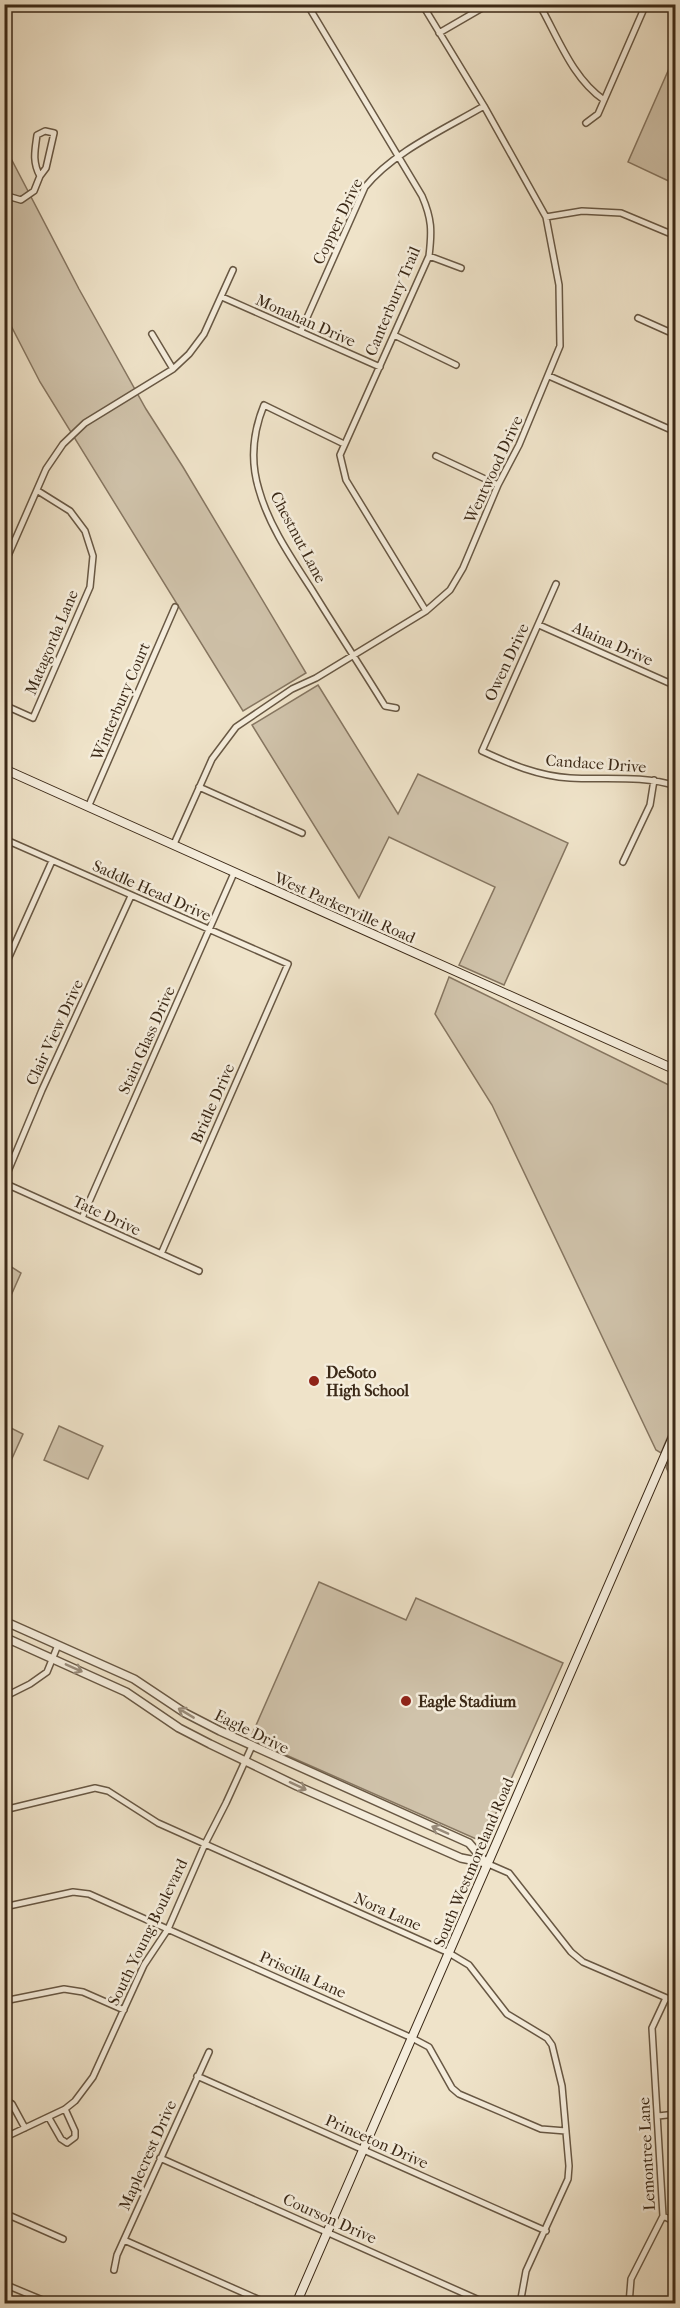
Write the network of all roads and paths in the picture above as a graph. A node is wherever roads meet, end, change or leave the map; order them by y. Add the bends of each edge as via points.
1 (307, 4) edge
2 (422, 4) edge
3 (489, 4) edge
4 (539, 4) edge
5 (646, 4) edge
6 (439, 33) junction
7 (604, 100) junction
8 (484, 106) junction
9 (586, 123) dead end
10 (399, 157) junction
11 (40, 176) junction
12 (4, 195) edge
13 (546, 217) junction
14 (675, 236) edge
15 (429, 256) junction
16 (461, 268) dead end
17 (233, 270) dead end
18 (222, 297) junction
19 (638, 318) dead end
20 (301, 332) junction
21 (152, 334) dead end
22 (394, 335) junction
23 (675, 335) edge
24 (456, 365) dead end
25 (380, 367) junction
26 (173, 369) junction
27 (549, 376) junction
28 (675, 432) edge
29 (344, 444) junction
30 (436, 456) dead end
31 (498, 485) junction
32 (38, 491) junction
33 (4, 565) edge
34 (556, 584) dead end
35 (174, 607) dead end
36 (426, 611) junction
37 (539, 625) junction
38 (353, 656) junction
39 (675, 686) edge
40 (4, 705) edge
41 (396, 708) dead end
42 (482, 751) joint
43 (4, 768) edge
44 (654, 780) junction
45 (675, 786) edge
46 (199, 787) junction
47 (89, 805) junction
48 (303, 833) dead end
49 (4, 839) edge
50 (174, 844) junction
51 (52, 861) junction
52 (623, 862) dead end
53 (234, 873) junction
54 (131, 896) junction
55 (210, 930) junction
56 (288, 964) joint
57 (4, 968) edge
58 (675, 1070) edge
59 (4, 1182) edge
60 (82, 1218) junction
61 (161, 1254) junction
62 (199, 1271) dead end
63 (675, 1431) edge
64 (4, 1621) edge
65 (4, 1637) edge
66 (58, 1645) junction
67 (53, 1659) junction
68 (4, 1697) edge
69 (252, 1746) junction
70 (245, 1761) junction
71 (4, 1810) edge
72 (205, 1844) junction
73 (486, 1863) junction
74 (4, 1907) edge
75 (168, 1929) junction
76 (449, 1953) junction
77 (666, 1998) junction
78 (4, 2001) edge
79 (675, 2002) edge
80 (124, 2010) junction
81 (412, 2037) junction
82 (209, 2052) dead end
83 (197, 2076) junction
84 (4, 2099) edge
85 (65, 2109) junction
86 (675, 2114) edge
87 (658, 2116) junction
88 (49, 2118) junction
89 (25, 2128) junction
90 (566, 2131) junction
91 (4, 2140) edge
92 (364, 2150) junction
93 (160, 2158) junction
94 (4, 2212) edge
95 (663, 2217) junction
96 (675, 2222) edge
97 (546, 2230) junction
98 (328, 2232) junction
99 (63, 2239) dead end
100 (124, 2240) junction
101 (114, 2270) dead end
102 (4, 2284) edge
103 (629, 2301) edge
104 (52, 2304) edge
105 (269, 2304) edge
106 (296, 2304) edge
107 (488, 2304) edge
108 (520, 2304) edge
109 (641, 2304) edge

1 - 10 street, Canterbury Trail
2 - 6 street, Wentwood Drive
3 - 6 street
4 - 7 street via 581,79
5 - 7 street
6 - 8 street, Wentwood Drive
7 - 9 street via 598,114
8 - 10 street, Copper Drive
8 - 13 street, Wentwood Drive
10 - 15 street, Canterbury Trail via 430,215
10 - 20 street, Copper Drive via 364,187
11 - 11 street via 46,168 54,133 45,130 37,135 34,154 34,166
11 - 12 street via 34,191 21,200
13 - 14 street via 582,210 621,213
13 - 27 street, Wentwood Drive via 559,285 561,330 560,346
15 - 16 street
15 - 22 street, Canterbury Trail
17 - 18 street
18 - 20 street, Monahan Drive
18 - 26 street via 204,334
19 - 23 street
20 - 25 street, Monahan Drive
21 - 26 street
22 - 24 street
22 - 25 street, Canterbury Trail
25 - 29 street, Canterbury Trail
26 - 32 street via 85,423 63,444 46,469
27 - 28 street
27 - 31 street, Wentwood Drive
29 - 36 street, Canterbury Trail via 340,455 346,480
29 - 38 street, Chestnut Lane via 264,405 256,424 258,488 268,514
30 - 31 street
31 - 36 street, Wentwood Drive via 463,568 450,590
32 - 33 street
32 - 40 street, Matagorda Lane via 70,512 85,531 93,556 90,586 33,718
34 - 37 street, Owen Drive
35 - 47 street, Winterbury Court
36 - 38 street, Wentwood Drive
37 - 39 street, Alaina Drive
37 - 42 street, Owen Drive
38 - 41 street, Chestnut Lane via 385,706
38 - 46 street, Wentwood Drive via 236,727 212,759
42 - 44 street, Candace Drive via 518,767 554,776
43 - 47 main road, West Parkerville Road
44 - 45 street, Candace Drive
44 - 52 street via 650,805
46 - 48 street
46 - 50 street, Wentwood Drive
47 - 50 main road, West Parkerville Road
49 - 51 street, Saddle Head Drive
50 - 53 main road, West Parkerville Road
51 - 54 street, Saddle Head Drive
51 - 57 street
53 - 55 street, Stain Glass Drive
53 - 58 main road, West Parkerville Road
54 - 55 street, Saddle Head Drive
54 - 59 street, Clair View Drive
55 - 56 street, Saddle Head Drive
55 - 60 street, Stain Glass Drive
56 - 61 street, Bridle Drive
59 - 60 street, Tate Drive
60 - 61 street, Tate Drive
61 - 62 street, Tate Drive
63 - 73 main road, South Westmoreland Road
64 - 66 street, Eagle Drive
65 - 67 street, Eagle Drive
66 - 67 street
69 -> 66 street, Eagle Drive via 185,1713 134,1679
67 - 68 street via 47,1672
67 -> 70 street, Eagle Drive via 126,1692 179,1728
69 - 70 street, South Young Boulevard
73 -> 69 street, Eagle Drive via 469,1843
70 - 72 street, South Young Boulevard
70 -> 73 street, Eagle Drive via 461,1858
71 - 72 street, Nora Lane via 95,1788 108,1791 158,1822
72 - 75 street, South Young Boulevard
72 - 76 street, Nora Lane
73 - 76 main road, South Westmoreland Road
73 - 77 street, Eagle Drive via 509,1874 583,1962
74 - 75 street, Priscilla Lane via 73,1892 89,1894
75 - 80 street, South Young Boulevard via 144,1965
75 - 81 street, Priscilla Lane
76 - 81 main road, South Westmoreland Road
76 - 90 street, Nora Lane via 469,1965 507,2014 552,2045 562,2086
77 - 79 street, Eagle Drive
77 - 87 street, Lemontree Lane via 652,2028
78 - 80 street via 64,1989 83,1992
80 - 85 street, South Young Boulevard via 93,2077
81 - 90 street, Priscilla Lane via 429,2048 459,2094 541,2129
81 - 92 main road, South Westmoreland Road
82 - 83 street, Maplecrest Drive
83 - 92 street, Princeton Drive
83 - 93 street, Maplecrest Drive
84 - 89 street via 12,2104
85 - 88 street, South Young Boulevard
85 - 88 street via 75,2131 71,2142 61,2139
86 - 87 street
87 - 95 street, Lemontree Lane
88 - 89 street, South Young Boulevard
89 - 91 street, South Young Boulevard
90 - 97 street, Nora Lane via 568,2179
92 - 97 street, Princeton Drive
92 - 98 main road, South Westmoreland Road
93 - 98 street, Courson Drive
93 - 100 street, Maplecrest Drive
94 - 99 street
95 - 96 street
95 - 103 street, Lemontree Lane via 631,2279
97 - 108 street, Nora Lane via 526,2271
98 - 106 main road, South Westmoreland Road
98 - 107 street, Courson Drive
100 - 101 street, Maplecrest Drive
100 - 105 street
102 - 104 street
103 - 109 street

